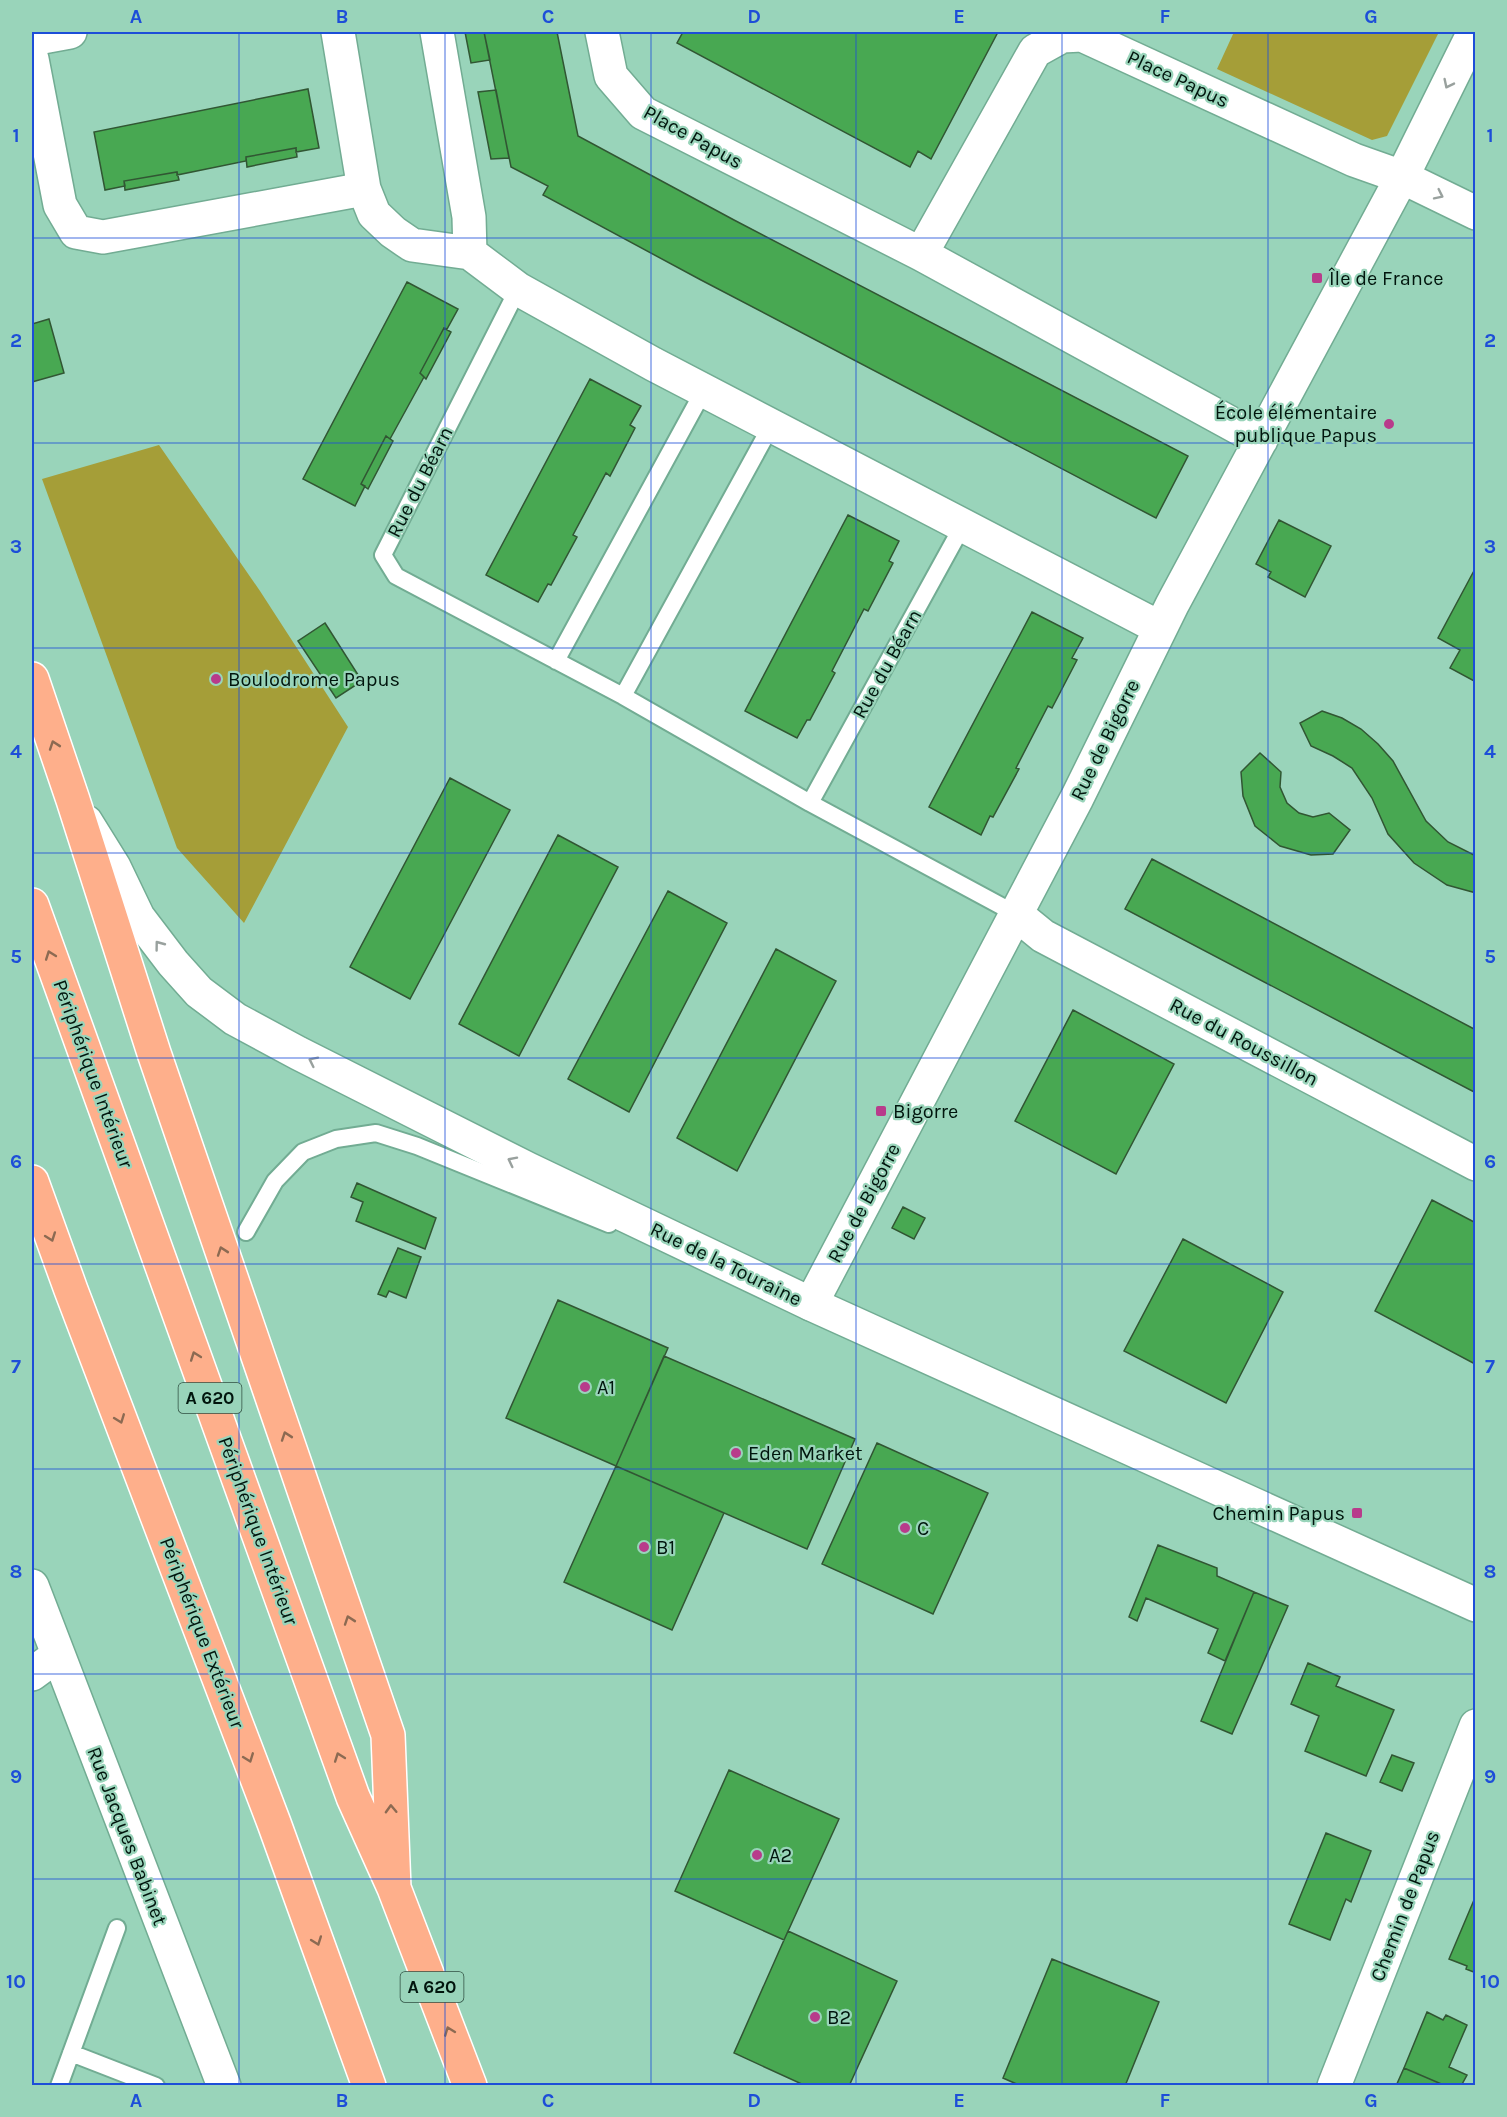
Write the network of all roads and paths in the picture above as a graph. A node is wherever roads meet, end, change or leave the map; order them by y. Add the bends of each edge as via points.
1 (70, 32) edge
2 (338, 32) edge
3 (437, 32) edge
4 (602, 32) edge
5 (1474, 32) edge
6 (1061, 34) edge
7 (32, 39) edge
8 (32, 59) edge
9 (1402, 177) junction
10 (364, 189) junction
11 (1476, 213) edge
12 (470, 253) junction
13 (921, 255) junction
14 (518, 289) junction
15 (704, 390) junction
16 (771, 426) junction
17 (1261, 440) junction
18 (963, 525) junction
19 (1160, 628) junction
20 (556, 661) junction
21 (32, 679) edge
22 (623, 696) junction
23 (73, 800) junction
24 (810, 803) junction
25 (32, 906) edge
26 (1016, 914) junction
27 (1476, 1164) edge
28 (32, 1182) edge
29 (246, 1232) dead end
30 (811, 1304) junction
31 (32, 1586) edge
32 (1476, 1605) edge
33 (58, 1655) junction
34 (32, 1674) edge
35 (1476, 1726) edge
36 (394, 1888) junction
37 (117, 1928) dead end
38 (71, 2053) junction
39 (59, 2085) edge
40 (156, 2085) edge
41 (224, 2085) edge
42 (369, 2085) edge
43 (470, 2085) edge
44 (1334, 2085) edge

1 - 7 street
2 - 10 street
3 - 12 street via 469,217
4 - 13 street, Place Papus via 611,76 643,113
5 -> 9 street, Rue de Bigorre
6 - 9 street, Place Papus via 1083,35 1354,160
6 - 13 street, Place Papus via 1035,51
8 - 10 street via 60,205 76,232 103,237
9 -> 11 street, Place Papus
9 - 17 street, Rue de Bigorre
10 - 12 street via 374,214 412,245
12 - 14 street
13 - 17 street, Place Papus
14 - 15 street
14 - 20 lane, Rue du Béarn via 383,555 396,576
15 - 16 street
15 - 20 lane
16 - 18 street
16 - 22 lane
17 - 19 street, Rue de Bigorre
18 - 19 street
18 - 24 lane, Rue du Béarn
19 - 26 street, Rue de Bigorre
20 - 22 lane, Rue du Béarn
23 -> 21 highway
22 - 24 lane, Rue du Béarn
30 -> 23 street, Rue de la Touraine via 528,1169 235,1019 193,985 138,917 114,867
36 -> 23 highway via 388,1735 154,1053
24 - 26 lane, Rue du Béarn
36 -> 25 highway, Périphérique Intérieur / A 620 via 353,1797
26 - 27 street, Rue du Roussillon via 1042,936 1073,953
26 - 30 street, Rue de Bigorre
28 -> 42 highway, Périphérique Extérieur
29 - 30 lane via 275,1181 303,1152 336,1139 376,1133
30 - 32 street, Rue de la Touraine
31 - 33 street, Rue Jacques Babinet
33 - 34 street
33 - 41 street, Rue Jacques Babinet
35 - 44 street, Chemin de Papus
43 -> 36 highway, Périphérique Intérieur / A 620
37 - 38 lane
38 - 39 lane
38 - 40 lane

